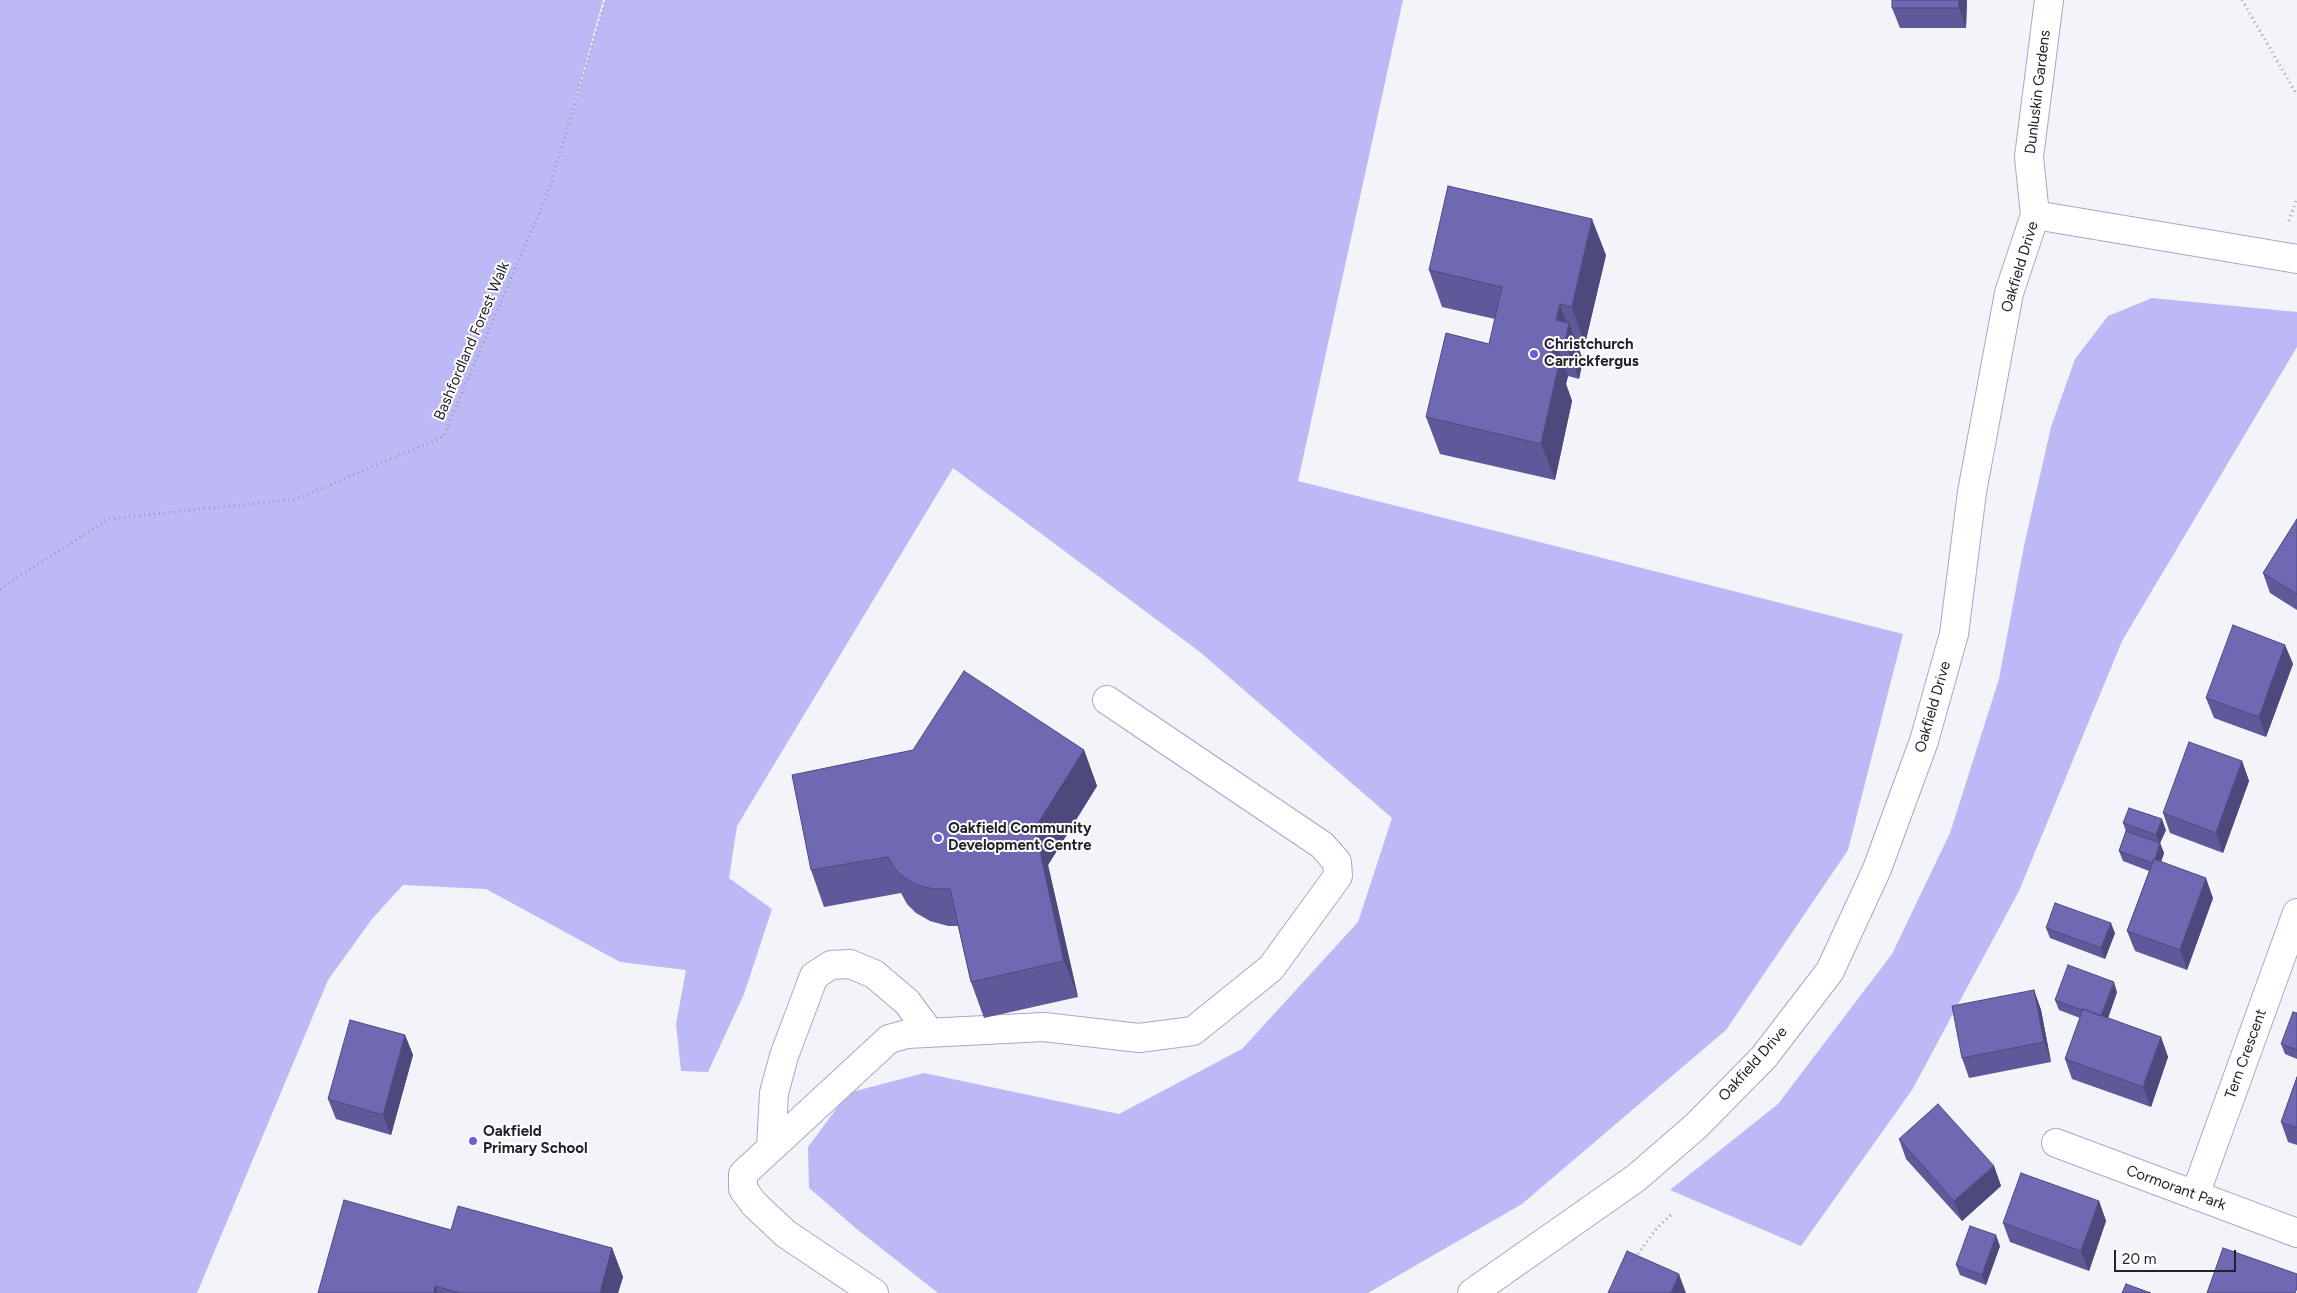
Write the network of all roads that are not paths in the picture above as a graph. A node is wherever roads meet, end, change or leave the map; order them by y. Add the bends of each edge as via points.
1 (2049, 0) edge
2 (2035, 215) junction
3 (2297, 260) edge
4 (1107, 700) dead end
5 (2297, 913) edge
6 (930, 1033) junction
7 (2056, 1143) dead end
8 (771, 1148) junction
9 (2195, 1195) junction
10 (2297, 1233) edge
11 (874, 1293) edge
12 (1472, 1293) edge

1 - 2 street, Dunluskin Gardens via 2029,157
2 - 3 street, Oakfield Drive
2 - 12 street, Oakfield Drive via 2009,293 1972,492 1954,634 1924,741 1877,869 1830,971 1764,1057 1696,1126 1636,1178
4 - 6 street via 1322,845 1337,862 1338,876 1271,968 1192,1031 1139,1038 1044,1028
5 - 9 street, Tern Crescent
6 - 8 street via 889,1039
6 - 8 street via 907,1002 874,974 850,964 831,965 814,976 784,1056 774,1093
7 - 9 street, Cormorant Park
8 - 11 street via 743,1174 744,1189 754,1204 786,1234
9 - 10 street, Cormorant Park

